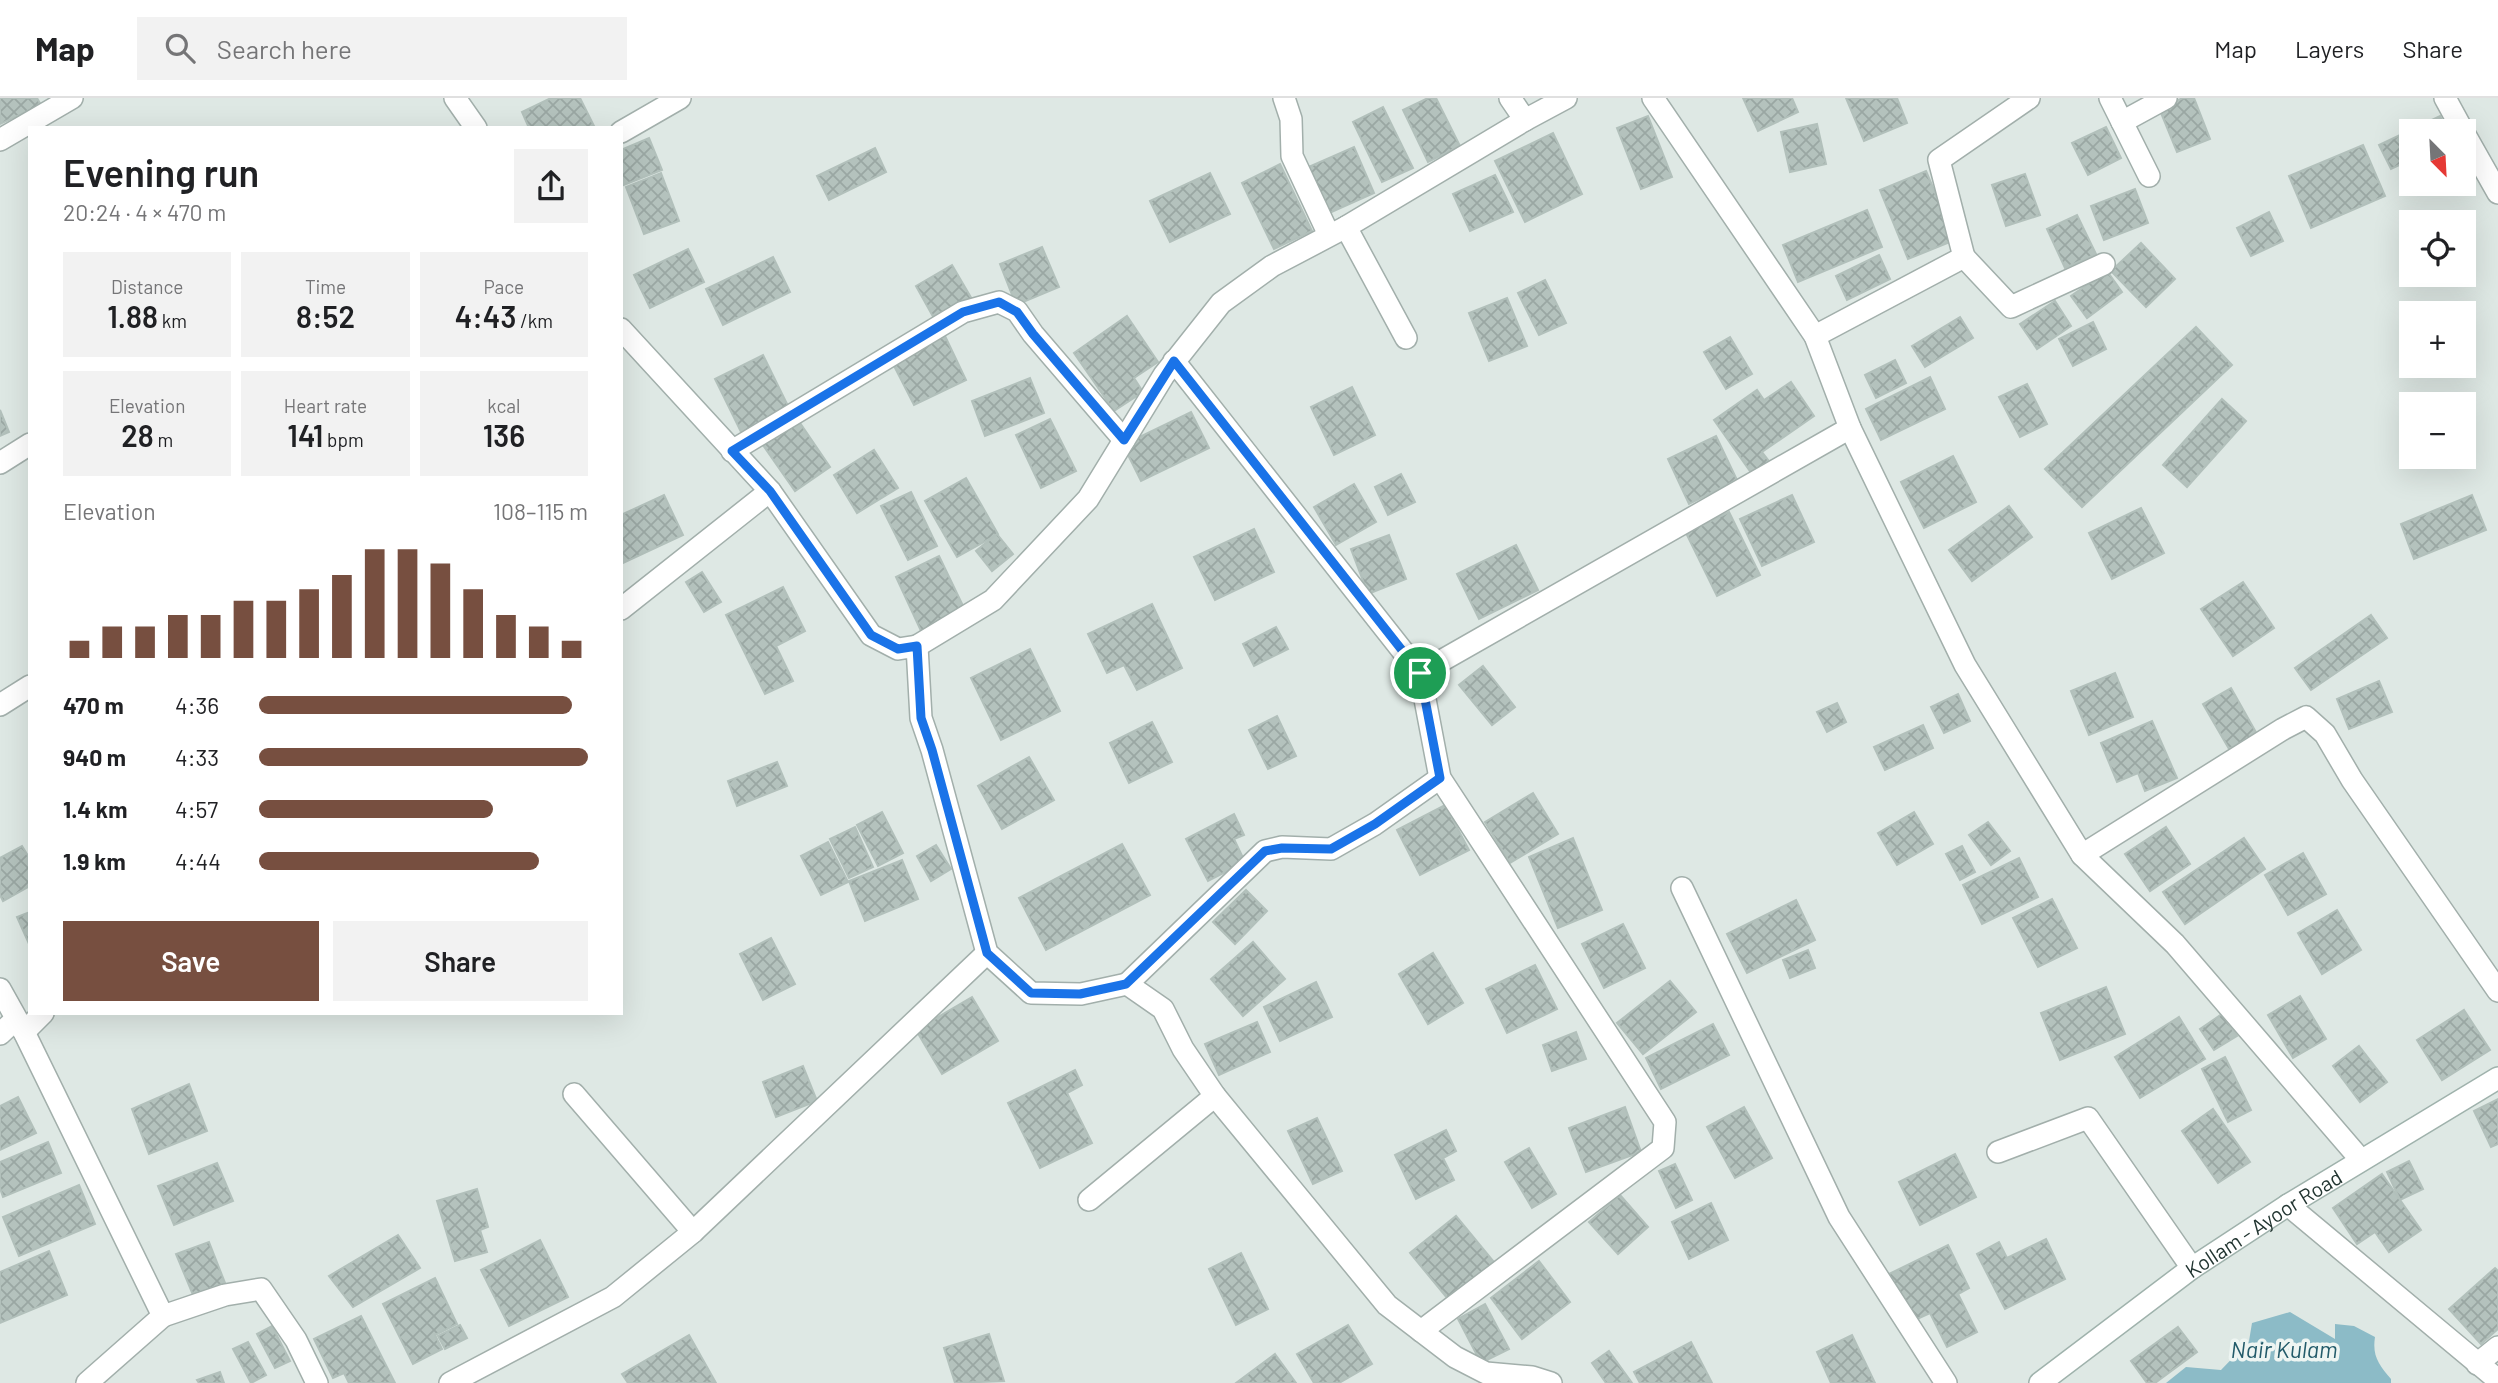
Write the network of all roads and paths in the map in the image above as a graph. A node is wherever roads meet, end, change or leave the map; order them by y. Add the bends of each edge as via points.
1 (72, 98) edge
2 (455, 98) edge
3 (680, 98) edge
4 (1284, 98) edge
5 (1510, 98) edge
6 (1566, 98) edge
7 (1653, 98) edge
8 (2029, 98) edge
9 (2110, 98) edge
10 (2166, 98) edge
11 (2445, 98) edge
12 (2457, 119) edge
13 (1525, 120) junction
14 (2122, 122) junction
15 (475, 126) edge
16 (623, 131) edge
17 (0, 140) edge
18 (2476, 153) edge
19 (2149, 176) dead end
20 (2498, 192) edge
21 (1337, 231) junction
22 (1964, 257) junction
23 (2104, 264) dead end
24 (623, 331) edge
25 (1815, 337) junction
26 (1406, 338) dead end
27 (1174, 361) junction
28 (1850, 428) junction
29 (1124, 440) junction
30 (28, 445) edge
31 (732, 451) junction
32 (0, 463) edge
33 (770, 491) junction
34 (623, 607) edge
35 (917, 646) junction
36 (1420, 673) junction
37 (28, 688) edge
38 (0, 705) edge
39 (1440, 778) junction
40 (2082, 855) junction
41 (1682, 888) dead end
42 (987, 953) junction
43 (1126, 984) junction
44 (0, 989) edge
45 (2498, 991) edge
46 (39, 1015) edge
47 (13, 1028) edge
48 (2498, 1078) edge
49 (575, 1094) dead end
50 (1215, 1096) junction
51 (1998, 1152) dead end
52 (2361, 1160) junction
53 (1089, 1200) dead end
54 (2288, 1205) junction
55 (693, 1232) junction
56 (2192, 1268) junction
57 (163, 1316) junction
58 (1421, 1331) junction
59 (2498, 1347) edge
60 (2477, 1364) junction
61 (2498, 1380) edge
62 (87, 1383) edge
63 (317, 1383) edge
64 (450, 1383) edge
65 (1551, 1383) edge
66 (1946, 1383) edge
67 (2040, 1383) edge

1 - 17 street
2 - 15 street
3 - 16 street
4 - 21 street via 1291,120 1292,156
5 - 13 street
6 - 13 street
7 - 25 street
8 - 22 street via 1938,160
9 - 14 street
10 - 14 street
11 - 12 street
13 - 21 street
14 - 19 street
18 - 20 street
21 - 26 street
21 - 27 street via 1272,266 1221,303
22 - 23 street via 2011,307
22 - 25 street
24 - 31 street
25 - 28 street
27 - 29 street
27 - 36 street
28 - 36 street
28 - 40 street via 1965,665
29 - 31 street via 1017,312 999,302 963,312
29 - 35 street via 1088,499 993,600
30 - 32 street
31 - 33 street
33 - 34 street
33 - 35 street via 871,635 898,649
35 - 42 street via 921,718
36 - 39 street
37 - 38 street
39 - 43 street via 1331,849 1265,851
39 - 58 street via 1655,1103 1665,1122 1665,1137 1663,1148
40 - 45 street via 2306,718 2325,734
40 - 52 street via 2175,944
41 - 66 street via 1839,1217
42 - 43 street via 1031,993 1080,994
42 - 55 street
43 - 50 street via 1163,1009
44 - 47 street
46 - 47 street
47 - 57 street
48 - 52 street, Kollam - Ayoor Road
49 - 55 street
50 - 53 street
50 - 58 street via 1387,1305
51 - 56 street via 2088,1118
52 - 54 street, Kollam - Ayoor Road
54 - 56 street, Kollam - Ayoor Road
54 - 60 street
55 - 64 street via 612,1297
56 - 67 street, Kollam - Ayoor Road
57 - 62 street
57 - 63 street via 225,1295 261,1289 296,1340
58 - 65 street via 1486,1373
59 - 60 street
60 - 61 street

